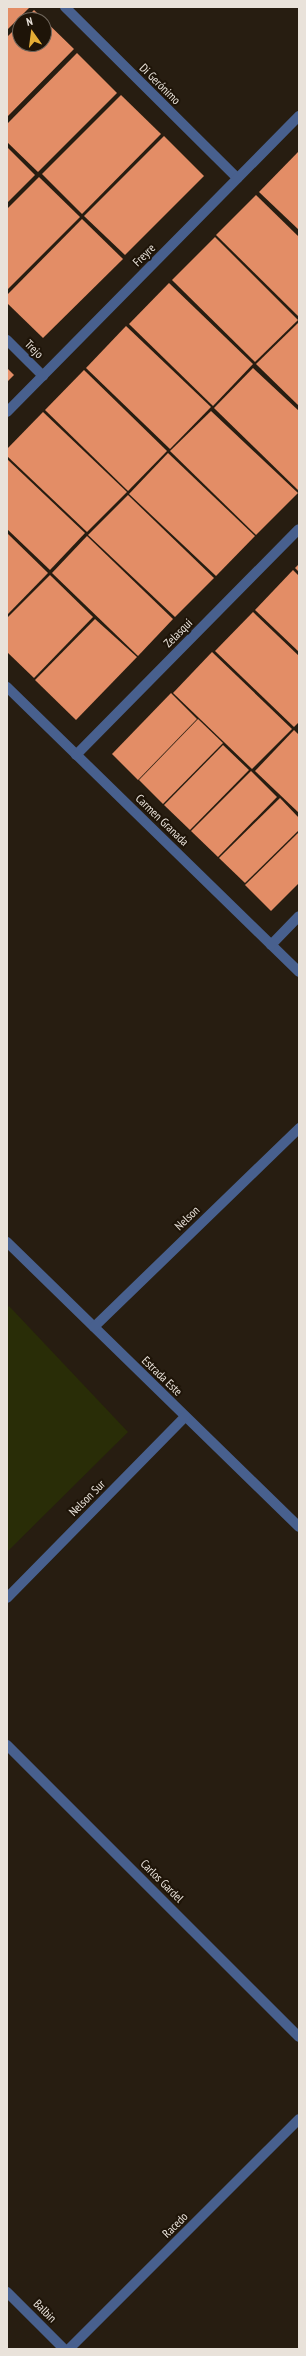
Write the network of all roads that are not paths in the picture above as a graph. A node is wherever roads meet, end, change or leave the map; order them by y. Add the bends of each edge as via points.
1 (65, 7) edge
2 (299, 116) edge
3 (237, 178) junction
4 (7, 340) edge
5 (43, 376) junction
6 (7, 412) edge
7 (299, 529) edge
8 (7, 687) edge
9 (76, 755) junction
10 (299, 916) edge
11 (271, 945) junction
12 (299, 972) edge
13 (299, 1128) edge
14 (7, 1242) edge
15 (94, 1327) junction
16 (185, 1417) junction
17 (299, 1527) edge
18 (7, 1598) edge
19 (7, 1744) edge
20 (299, 2037) edge
21 (299, 2119) edge
22 (7, 2292) edge
23 (64, 2349) edge
24 (69, 2349) edge

1 - 3 street, Di Gerónimo
2 - 3 street, Freyre
3 - 5 street, Freyre
4 - 5 street, Trejo
5 - 6 street, Freyre
7 - 9 street, Zelasqui
8 - 9 street, Carmen Granada
9 - 11 street, Carmen Granada
10 - 11 street
11 - 12 street, Carmen Granada
13 - 15 street, Nelson
14 - 15 street, Estrada Este
15 - 16 street, Estrada Este
16 - 17 street, Estrada Este
16 - 18 street, Nelson Sur
19 - 20 street, Carlos Gardel
21 - 24 street, Racedo
22 - 23 street, Balbin

